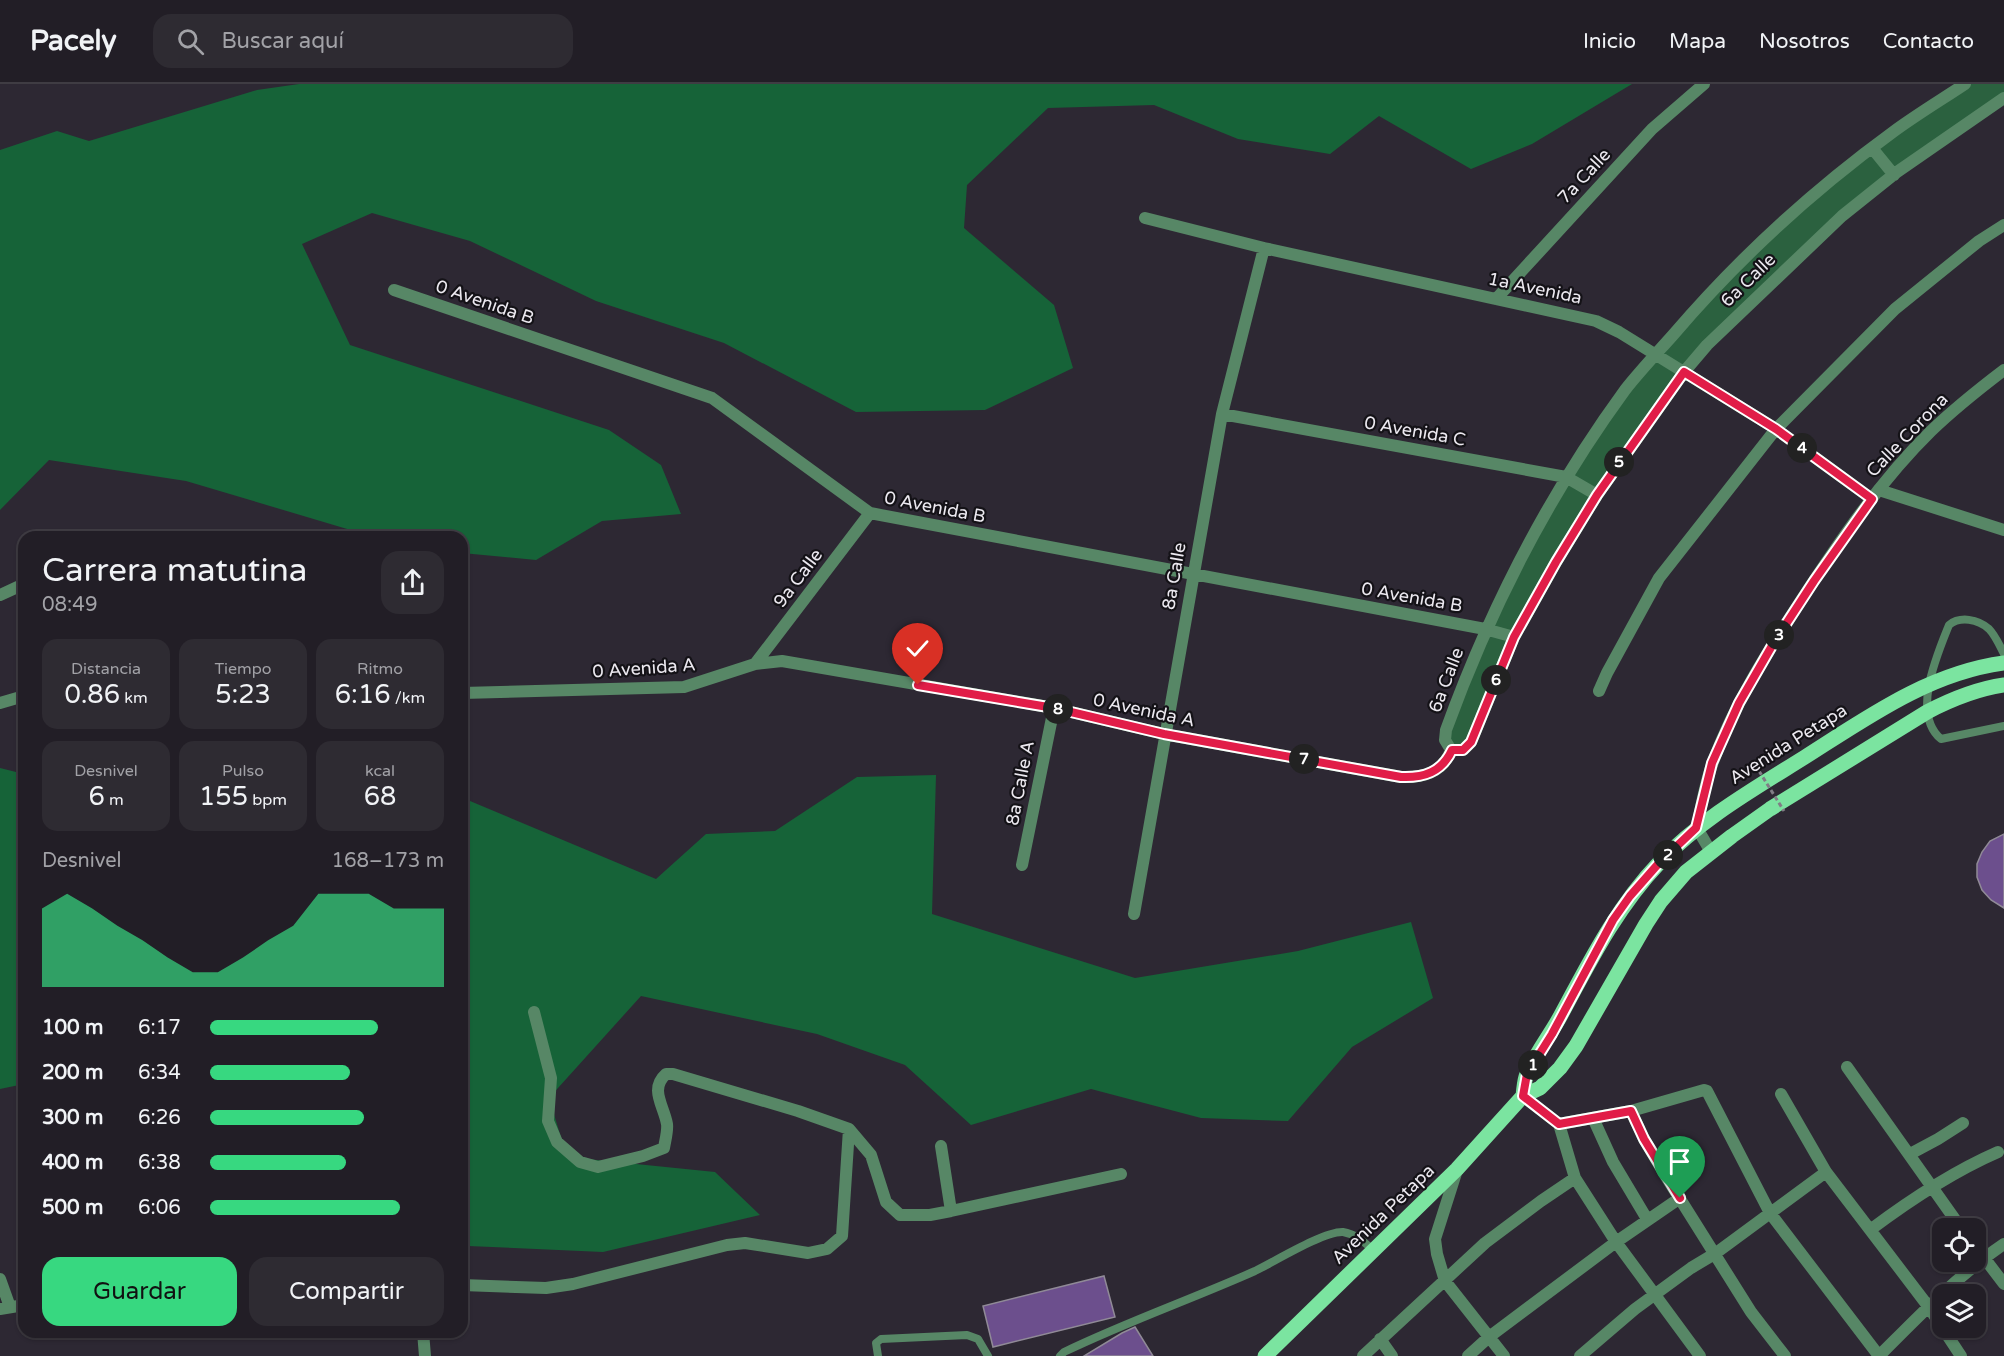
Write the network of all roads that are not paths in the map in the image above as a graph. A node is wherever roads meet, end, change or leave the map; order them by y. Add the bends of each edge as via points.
1 (1704, 84) edge
2 (1965, 84) edge
3 (2004, 98) edge
4 (1872, 148) junction
5 (1894, 175) junction
6 (1145, 218) dead end
7 (2004, 225) edge
8 (1264, 248) junction
9 (394, 290) dead end
10 (1496, 299) junction
11 (1654, 355) junction
12 (2004, 370) edge
13 (1684, 372) junction
14 (1222, 414) junction
15 (1776, 429) junction
16 (1566, 477) junction
17 (1597, 495) junction
18 (1876, 495) junction
19 (870, 513) junction
20 (2004, 530) edge
21 (1192, 575) junction
22 (18, 587) edge
23 (0, 595) edge
24 (1485, 629) junction
25 (1514, 637) junction
26 (2004, 654) edge
27 (2004, 663) edge
28 (755, 664) junction
29 (1928, 684) junction
30 (2004, 685) edge
31 (1599, 691) dead end
32 (468, 693) edge
33 (18, 698) edge
34 (0, 703) edge
35 (1054, 708) junction
36 (1927, 712) junction
37 (2004, 726) edge
38 (1164, 734) junction
39 (1452, 750) junction
40 (1696, 828) junction
41 (1711, 852) junction
42 (1022, 865) dead end
43 (1134, 914) dead end
44 (534, 1012) dead end
45 (1847, 1067) dead end
46 (1781, 1094) dead end
47 (1523, 1096) junction
48 (1631, 1111) junction
49 (1593, 1118) junction
50 (1963, 1123) dead end
51 (1559, 1124) junction
52 (849, 1129) junction
53 (941, 1146) dead end
54 (1998, 1152) dead end
55 (1910, 1154) junction
56 (1457, 1169) junction
57 (1826, 1173) junction
58 (1121, 1174) dead end
59 (1575, 1178) junction
60 (1932, 1187) junction
61 (1680, 1198) junction
62 (951, 1211) junction
63 (1770, 1213) junction
64 (1954, 1218) edge
65 (1647, 1219) junction
66 (1870, 1230) junction
67 (1616, 1242) junction
68 (2004, 1244) edge
69 (1374, 1251) junction
70 (1716, 1253) junction
71 (1986, 1256) edge
72 (1986, 1260) edge
73 (1967, 1272) edge
74 (0, 1279) edge
75 (1445, 1281) junction
76 (2004, 1284) edge
77 (468, 1285) edge
78 (1654, 1295) junction
79 (1928, 1306) junction
80 (5, 1308) edge
81 (1489, 1337) junction
82 (424, 1338) edge
83 (1380, 1340) junction
84 (1696, 1355) edge
85 (425, 1356) edge
86 (878, 1356) edge
87 (988, 1356) edge
88 (1060, 1356) edge
89 (1265, 1356) edge
90 (1363, 1356) edge
91 (1392, 1356) edge
92 (1468, 1356) edge
93 (1504, 1356) edge
94 (1580, 1356) edge
95 (1785, 1356) edge
96 (1879, 1356) edge
97 (1961, 1356) edge

1 - 10 street, 7a Calle via 1652,129
2 - 4 street, 6a Calle
3 - 5 street, 6a Calle
4 - 5 street
4 - 11 street, 6a Calle via 1748,254
5 - 13 street, 6a Calle via 1842,216 1707,345
6 - 8 street, 1a Avenida
7 - 15 street via 1895,309
8 - 10 street, 1a Avenida
8 - 14 street, 8a Calle
9 - 19 street, 0 Avenida B via 712,398
10 - 11 street, 1a Avenida via 1596,321
11 - 13 street, 1a Avenida
11 - 16 street, 6a Calle
12 - 18 street, Calle Corona via 1930,432
13 - 15 street, 1a Avenida
13 - 17 street, 6a Calle
14 - 16 street, 0 Avenida C
14 - 21 street, 8a Calle
15 - 18 street, 1a Avenida
15 - 31 street via 1659,578
16 - 17 street, 0 Avenida C
16 - 24 street, 6a Calle
17 - 25 street, 6a Calle
18 - 20 street, 1a Avenida
18 - 40 street, Calle Corona via 1814,581 1739,703 1712,763
19 - 21 street, 0 Avenida B
19 - 28 street, 9a Calle
21 - 24 street, 0 Avenida B
21 - 38 street, 8a Calle
22 - 23 street
24 - 25 street, 0 Avenida B
24 - 39 street, 6a Calle via 1446,730 1445,740
25 - 39 street, 6a Calle via 1471,742 1463,750
26 - 29 lane via 1990,630 1974,622 1955,620 1949,625
27 - 29 main road, Avenida Petapa via 1967,670
28 - 32 street, 0 Avenida A via 684,687
28 - 35 street, 0 Avenida A via 782,662
29 - 36 lane
29 - 40 main road, Avenida Petapa via 1832,740
30 - 36 main road, Avenida Petapa via 1954,698
33 - 34 street
35 - 38 street, 0 Avenida A
35 - 42 street, 8a Calle A
36 - 37 lane via 1935,734 1941,739
36 - 41 main road, Avenida Petapa via 1779,803
38 - 39 street, 0 Avenida A via 1414,778 1440,767
38 - 43 street, 8a Calle
40 - 41 street
40 - 47 main road, Avenida Petapa via 1659,863 1613,920 1527,1074
41 - 47 main road, Avenida Petapa via 1686,872 1661,901 1560,1068 1540,1088
44 - 52 street via 551,1078 548,1121 556,1142 580,1162 598,1167 664,1148 667,1125 657,1089 666,1074
45 - 55 street
46 - 57 street
47 - 51 street
47 - 56 main road, Avenida Petapa
48 - 49 street
48 - 61 street
48 - 63 street via 1707,1091
49 - 51 street
49 - 65 street via 1613,1162
50 - 55 street
51 - 59 street
52 - 62 street via 871,1155 890,1208 900,1215
52 - 77 street via 842,1236 827,1249 808,1252 745,1243 573,1284 546,1288
53 - 62 street
54 - 60 street
55 - 60 street
56 - 69 main road, Avenida Petapa
56 - 75 street via 1435,1239
57 - 63 street
57 - 66 street
58 - 62 street
59 - 67 street
59 - 75 street via 1485,1243
60 - 64 street
60 - 66 street
61 - 65 street
61 - 70 street
63 - 70 street
63 - 96 street
65 - 67 street
66 - 79 street
67 - 78 street
67 - 81 street
68 - 71 street
69 - 88 lane via 1357,1236 1341,1232 1327,1235 1254,1271 1116,1327
69 - 89 main road, Avenida Petapa
70 - 78 street
70 - 95 street via 1751,1312
72 - 76 street
73 - 79 street
74 - 80 street
75 - 81 street
75 - 83 street
78 - 84 street
78 - 94 street
79 - 96 street
79 - 97 street
81 - 92 street
81 - 93 street
82 - 85 street
83 - 90 street
83 - 91 street
86 - 87 lane via 876,1343 881,1339 967,1335 978,1339

